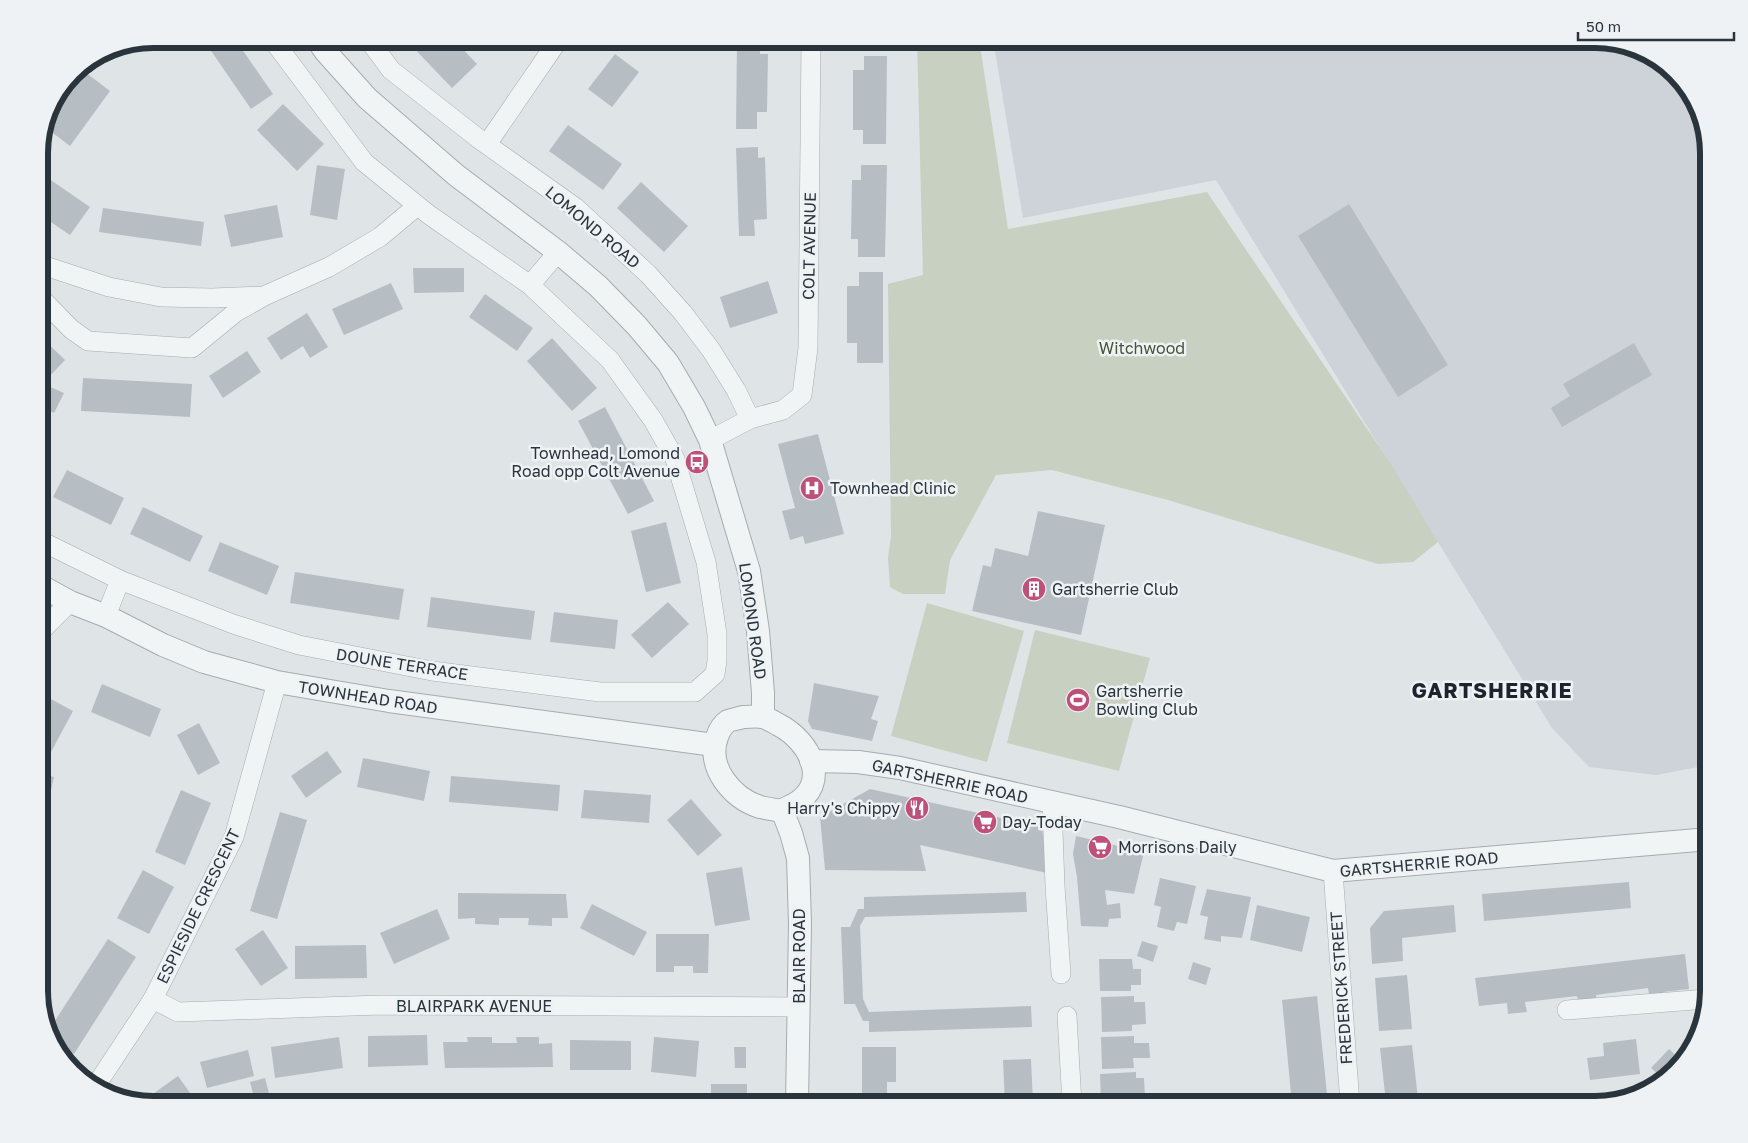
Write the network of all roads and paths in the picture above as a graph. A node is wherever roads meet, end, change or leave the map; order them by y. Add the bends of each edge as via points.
1 (279, 48) edge
2 (323, 48) edge
3 (375, 48) edge
4 (553, 48) edge
5 (811, 48) edge
6 (487, 144) junction
7 (417, 206) junction
8 (558, 252) junction
9 (48, 267) edge
10 (530, 285) junction
11 (264, 296) junction
12 (48, 305) edge
13 (750, 419) junction
14 (710, 440) junction
15 (48, 544) edge
16 (120, 580) junction
17 (48, 590) edge
18 (70, 602) junction
19 (106, 616) junction
20 (48, 624) edge
21 (277, 682) junction
22 (763, 717) junction
23 (714, 745) junction
24 (811, 761) junction
25 (1052, 803) junction
26 (782, 810) junction
27 (1700, 840) edge
28 (1333, 871) junction
29 (1061, 974) dead end
30 (153, 999) junction
31 (1700, 1000) edge
32 (799, 1008) junction
33 (1566, 1010) dead end
34 (1067, 1016) dead end
35 (99, 1081) edge
36 (798, 1096) edge
37 (1072, 1096) edge
38 (1349, 1096) edge

1 - 7 street via 364,162
2 - 8 street, LOMOND ROAD via 367,98 456,175
3 - 6 street, LOMOND ROAD via 391,70
4 - 6 street
5 - 13 street, COLT AVENUE via 808,348 802,395 783,410
6 - 13 street, LOMOND ROAD via 576,208 648,274 711,350
7 - 10 street
7 - 11 street via 380,237 329,267
8 - 10 street
8 - 14 street, LOMOND ROAD via 598,286 668,363
9 - 11 street via 108,287 161,297
10 - 16 street, DOUNE TERRACE via 610,360 653,420 675,460 706,562 717,634 715,674 695,692 600,692 432,670 328,652 233,624
11 - 12 street via 236,312 192,348 88,341
13 - 14 street
14 - 22 street, LOMOND ROAD via 749,571 758,630
15 - 16 street, DOUNE TERRACE
16 - 19 street
17 - 18 street, TOWNHEAD ROAD
18 - 19 street, TOWNHEAD ROAD
18 - 20 street
19 - 21 street, TOWNHEAD ROAD via 204,662
21 - 23 street, TOWNHEAD ROAD via 389,702
21 - 30 street, ESPIESIDE CRESCENT via 234,837
22 - 23 street via 728,721
22 - 24 street via 800,739
23 - 26 street via 715,760 728,787 739,797 758,806
24 - 25 street, GARTSHERRIE ROAD via 858,762 900,768
24 - 26 street via 814,770 809,791
25 - 28 street, GARTSHERRIE ROAD
25 - 29 street
26 - 32 street, BLAIR ROAD via 798,858
27 - 28 street, GARTSHERRIE ROAD
28 - 38 street, FREDERICK STREET
30 - 32 street, BLAIRPARK AVENUE via 178,1012 381,1005
30 - 35 street, ESPIESIDE CRESCENT
31 - 33 street
32 - 36 street, BLAIR ROAD
34 - 37 street

